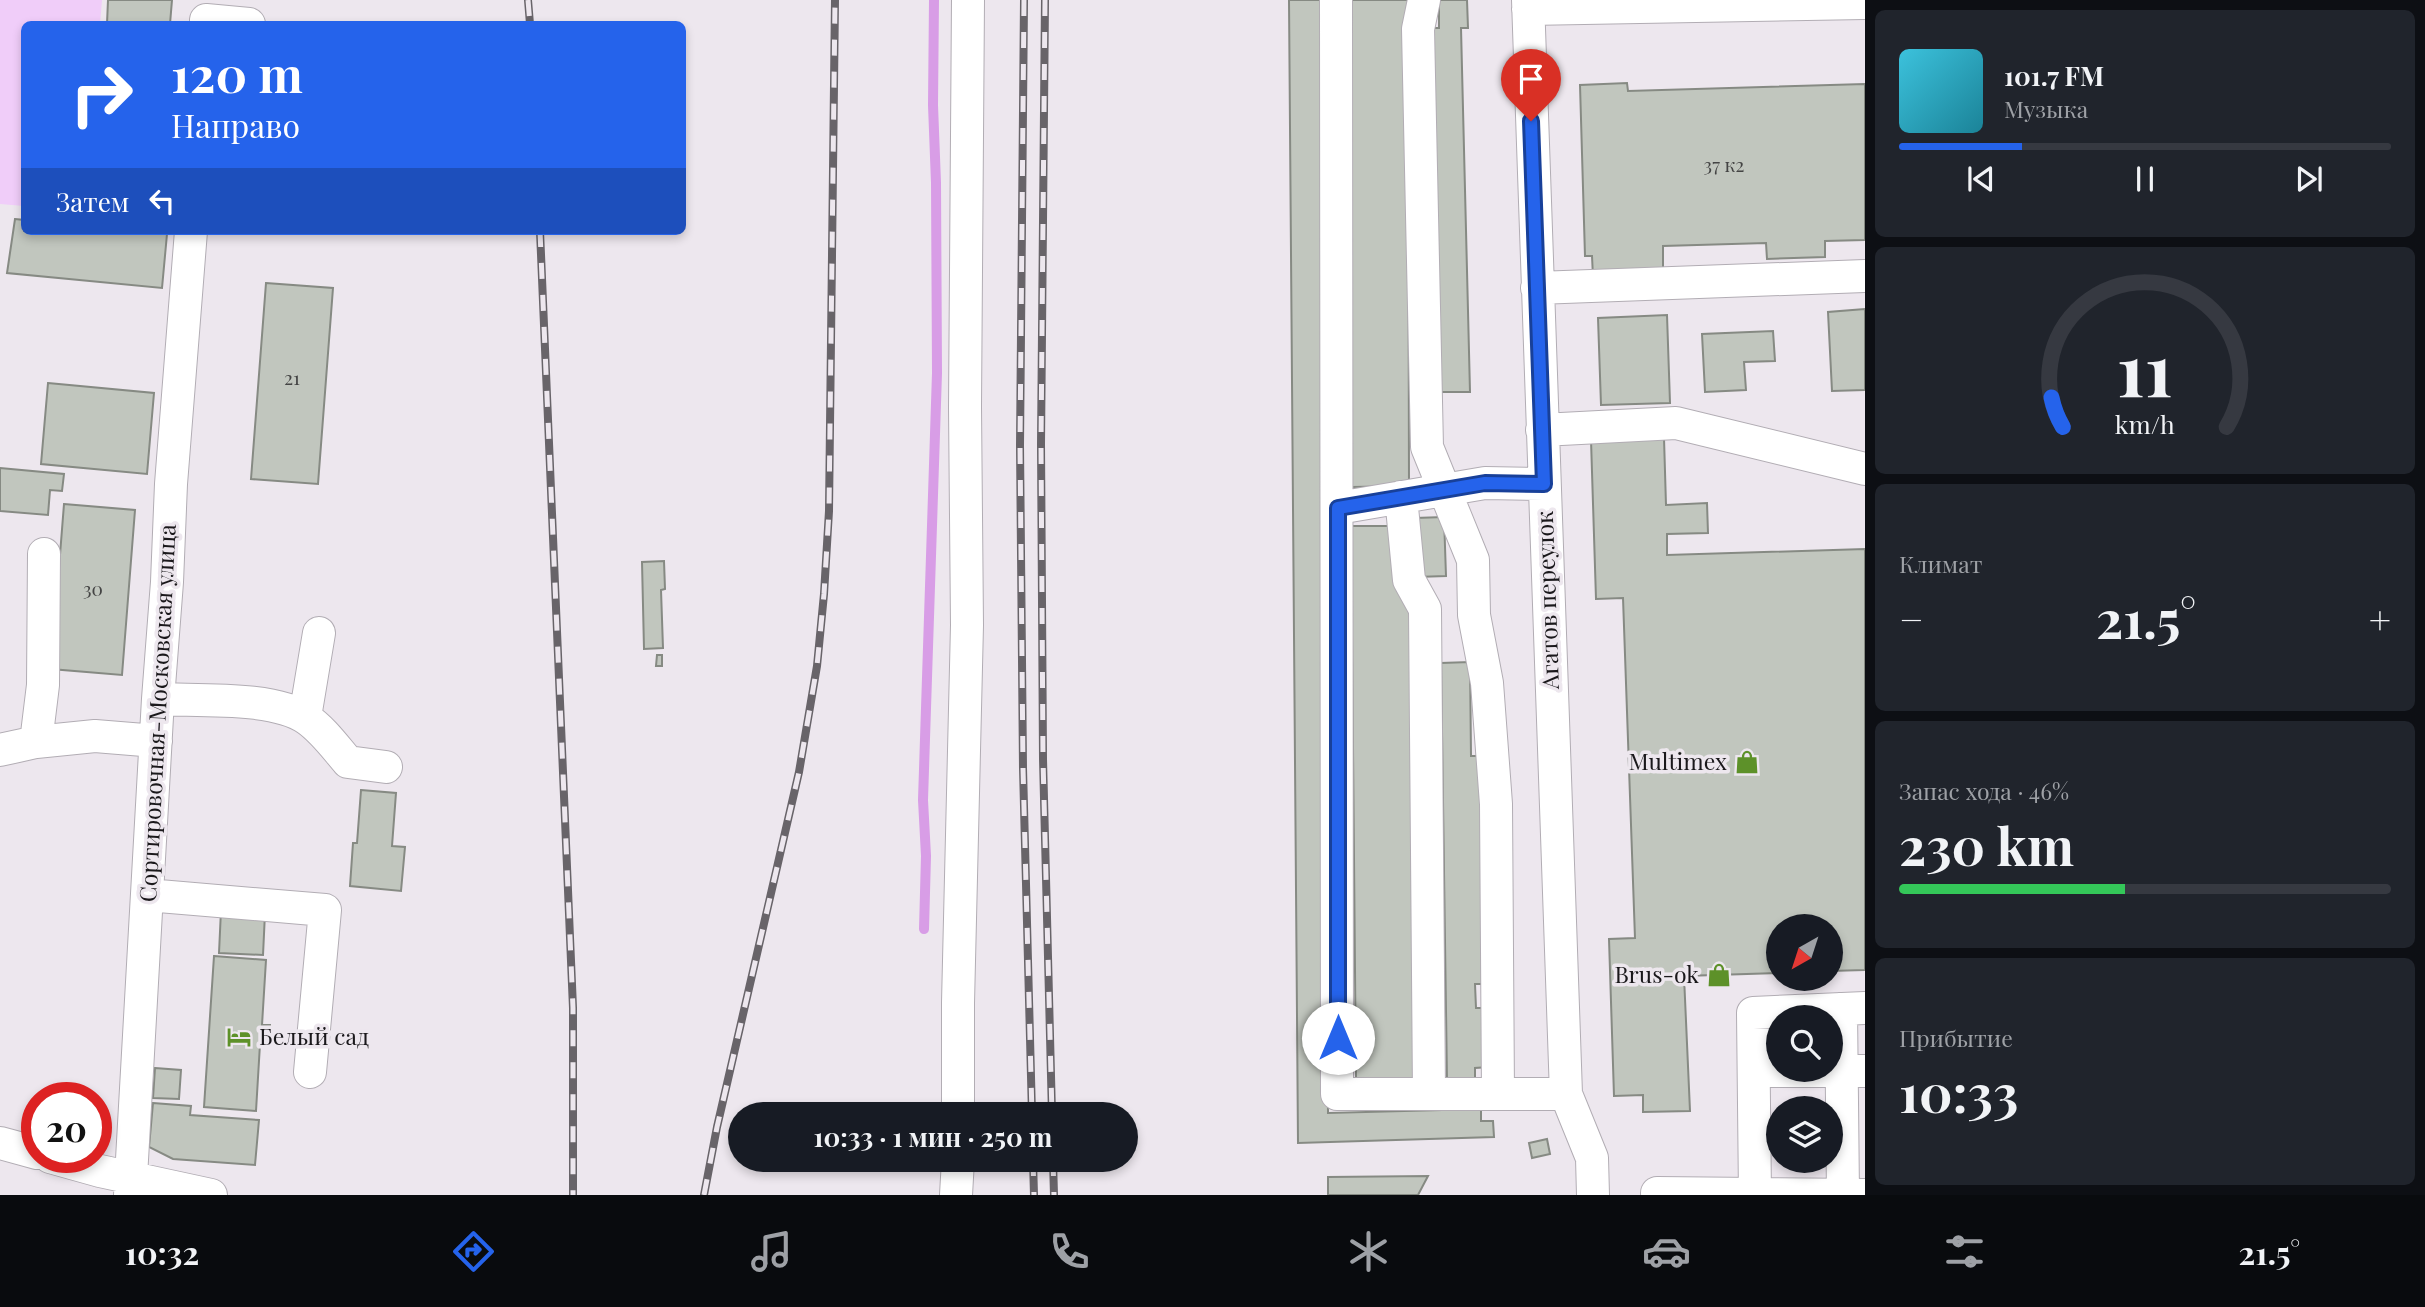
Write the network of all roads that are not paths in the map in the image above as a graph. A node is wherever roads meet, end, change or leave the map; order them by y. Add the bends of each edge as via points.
1 (968, 0) edge
2 (1336, 0) edge
3 (1424, 0) edge
4 (1865, 3) edge
5 (1528, 5) edge
6 (208, 15) edge
7 (235, 21) edge
8 (191, 235) edge
9 (1865, 276) edge
10 (1537, 288) junction
11 (1542, 430) junction
12 (1865, 468) edge
13 (1544, 484) junction
14 (1446, 490) junction
15 (1401, 497) junction
16 (1338, 508) junction
17 (44, 554) dead end
18 (318, 632) dead end
19 (158, 699) junction
20 (305, 717) junction
21 (156, 741) junction
22 (36, 742) junction
23 (0, 750) edge
24 (386, 766) dead end
25 (147, 895) junction
26 (1853, 1009) edge
27 (1754, 1071) junction
28 (1853, 1071) edge
29 (310, 1072) dead end
30 (1429, 1094) junction
31 (1498, 1094) junction
32 (1566, 1094) junction
33 (958, 1102) edge
34 (0, 1143) edge
35 (21, 1149) edge
36 (957, 1172) edge
37 (94, 1173) edge
38 (130, 1186) edge
39 (1657, 1193) edge
40 (1755, 1194) edge
41 (211, 1195) edge
42 (956, 1195) edge
43 (1592, 1195) edge
44 (1843, 1195) edge
45 (1865, 1195) edge

1 - 33 street via 967,625
2 - 16 street
3 - 14 street via 1418,29 1427,447
4 - 5 street
5 - 10 street, Агатов переулок
6 - 7 street
8 - 19 street, Сортировочная-Московская улица
9 - 10 street
10 - 11 street, Агатов переулок
11 - 12 street via 1676,423
11 - 13 street, Агатов переулок
13 - 14 street via 1485,483
13 - 32 street, Агатов переулок
14 - 15 street
14 - 31 street via 1473,560 1474,615 1487,683 1496,804
15 - 16 street
15 - 30 street via 1409,580 1426,609
16 - 30 street via 1337,1094
17 - 22 street via 43,685
18 - 20 street
19 - 20 street via 265,704
19 - 21 street, Сортировочная-Московская улица
20 - 24 street via 348,762
21 - 22 street via 95,736
21 - 25 street, Сортировочная-Московская улица
22 - 23 street
25 - 29 street via 325,910
25 - 38 street, Сортировочная-Московская улица
26 - 27 street via 1753,1013
26 - 28 street
27 - 28 street
27 - 40 street
28 - 44 street
30 - 31 street
31 - 32 street
32 - 43 street, Агатов переулок via 1592,1158
34 - 35 street
36 - 42 street
37 - 38 street
38 - 41 street
39 - 40 street
40 - 44 street
44 - 45 street

